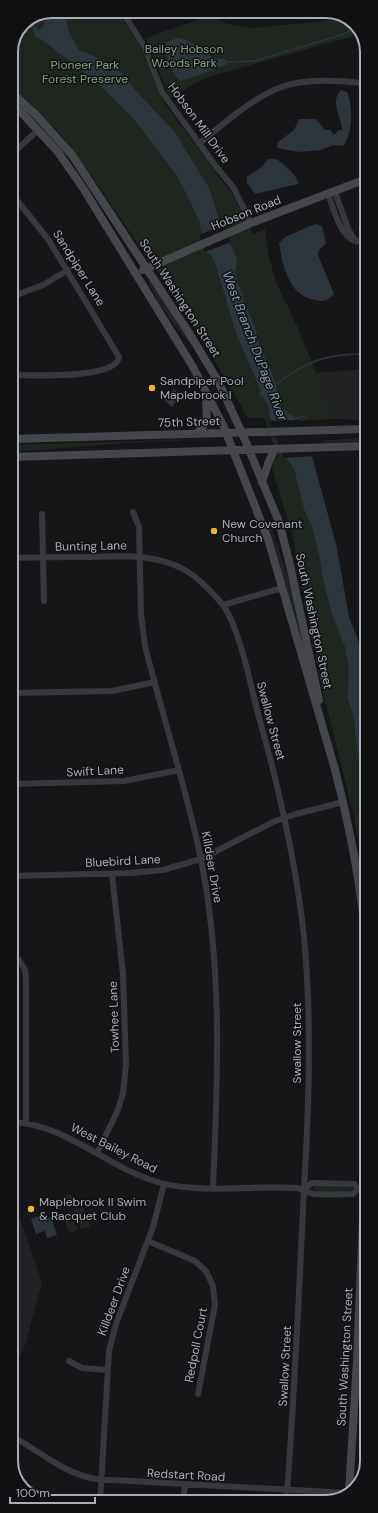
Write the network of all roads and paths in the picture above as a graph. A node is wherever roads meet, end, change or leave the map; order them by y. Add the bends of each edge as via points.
1 (127, 18) edge
2 (360, 83) edge
3 (18, 98) edge
4 (18, 111) edge
5 (38, 130) junction
6 (199, 144) junction
7 (18, 149) edge
8 (360, 182) edge
9 (332, 193) junction
10 (18, 201) edge
11 (251, 223) junction
12 (360, 241) edge
13 (146, 269) junction
14 (68, 270) junction
15 (137, 274) junction
16 (18, 294) edge
17 (18, 375) edge
18 (206, 391) junction
19 (360, 429) edge
20 (227, 433) junction
21 (242, 433) junction
22 (197, 434) junction
23 (18, 439) edge
24 (360, 446) edge
25 (275, 449) junction
26 (249, 450) junction
27 (233, 451) junction
28 (18, 457) edge
29 (262, 482) junction
30 (133, 512) dead end
31 (42, 514) dead end
32 (140, 556) junction
33 (43, 557) junction
34 (18, 558) edge
35 (282, 588) junction
36 (44, 601) dead end
37 (223, 605) junction
38 (155, 682) junction
39 (18, 693) edge
40 (324, 731) junction
41 (179, 770) junction
42 (18, 784) edge
43 (343, 802) junction
44 (285, 818) junction
45 (201, 859) junction
46 (112, 874) junction
47 (18, 876) edge
48 (360, 894) edge
49 (19, 960) dead end
50 (18, 1122) edge
51 (26, 1123) junction
52 (97, 1153) junction
53 (164, 1184) junction
54 (360, 1187) edge
55 (213, 1188) junction
56 (304, 1189) junction
57 (360, 1190) edge
58 (148, 1241) junction
59 (360, 1274) edge
60 (357, 1360) joint
61 (69, 1361) dead end
62 (107, 1370) junction
63 (198, 1394) dead end
64 (18, 1440) edge
65 (102, 1481) junction
66 (185, 1486) junction
67 (348, 1487) edge
68 (287, 1491) junction
69 (337, 1493) edge
70 (101, 1495) edge
71 (184, 1495) edge

1 - 6 street, Hobson Mill Drive via 141,40 162,92
2 - 6 street via 325,81 280,87 262,97
3 - 13 main road, South Washington Street via 72,155
4 - 5 main road, South Washington Street
5 - 7 street
5 - 15 main road, South Washington Street via 66,164
6 - 11 street, Hobson Mill Drive via 233,187
8 - 9 main road, Hobson Road
9 - 11 main road, Hobson Road
9 - 12 street via 343,232
10 - 14 street, Sandpiper Lane via 40,227
11 - 13 main road, Hobson Road
13 - 15 main road, Hobson Road
13 - 21 main road, South Washington Street via 204,356
14 - 16 street via 44,285
14 - 17 street, Sandpiper Lane via 119,354 119,360 112,366 90,373
15 - 18 main road, South Washington Street
18 - 20 main road, South Washington Street
18 - 22 main road via 207,421
19 - 21 main road, 75th Street
20 - 21 main road, 75th Street
20 - 22 main road, 75th Street
20 - 27 main road, South Washington Street
21 - 26 main road, South Washington Street
22 - 23 main road, 75th Street
24 - 25 main road
25 - 26 main road
25 - 29 main road
26 - 27 main road
26 - 29 main road, South Washington Street
27 - 28 main road
27 - 35 main road, South Washington Street via 257,507
29 - 40 main road, South Washington Street via 275,510 285,543 315,675
30 - 32 street, Bunting Lane via 139,527
31 - 33 street, Bunting Lane
32 - 33 street, Bunting Lane
32 - 37 street, Bunting Lane via 184,570 201,581
32 - 38 street, Killdeer Drive via 141,621
33 - 34 street, Bunting Lane
33 - 36 street, Bunting Lane
35 - 37 street
35 - 40 main road, South Washington Street
37 - 44 street, Swallow Street via 238,640
38 - 39 street via 112,691
38 - 41 street, Killdeer Drive
40 - 43 main road, South Washington Street
41 - 42 street, Swift Lane via 124,781
41 - 45 street, Killdeer Drive
43 - 44 street, Bluebird Lane
43 - 48 main road, South Washington Street
44 - 45 street, Bluebird Lane
44 - 56 street, Swallow Street via 299,896 307,982 309,1046
45 - 46 street, Bluebird Lane via 163,870
45 - 55 street, Killdeer Drive via 212,943 217,1009
46 - 47 street, Bluebird Lane
46 - 52 street, Towhee Lane via 123,974 126,1066 118,1110
49 - 51 street via 25,970 26,980
50 - 51 street, West Bailey Road
51 - 52 street, West Bailey Road via 51,1129
52 - 53 street, West Bailey Road via 138,1175
53 - 55 street, West Bailey Road
53 - 58 street, Killdeer Drive
54 - 56 street, West Bailey Road via 354,1184 312,1183
55 - 56 street, West Bailey Road
56 - 57 street, West Bailey Road via 312,1194 353,1194
56 - 68 street, Swallow Street via 295,1388
58 - 62 street, Killdeer Drive via 116,1324
58 - 63 street, Redpoll Court via 195,1261 206,1271 213,1286 215,1305
59 - 60 main road, South Washington Street
60 - 67 main road, South Washington Street
61 - 62 street via 82,1368
62 - 65 street, Killdeer Drive
64 - 65 street, Redstart Road via 62,1467 86,1478
65 - 66 street, Redstart Road
65 - 70 street, Killdeer Drive
66 - 68 street, Redstart Road
66 - 71 street
68 - 69 street, Redstart Road

